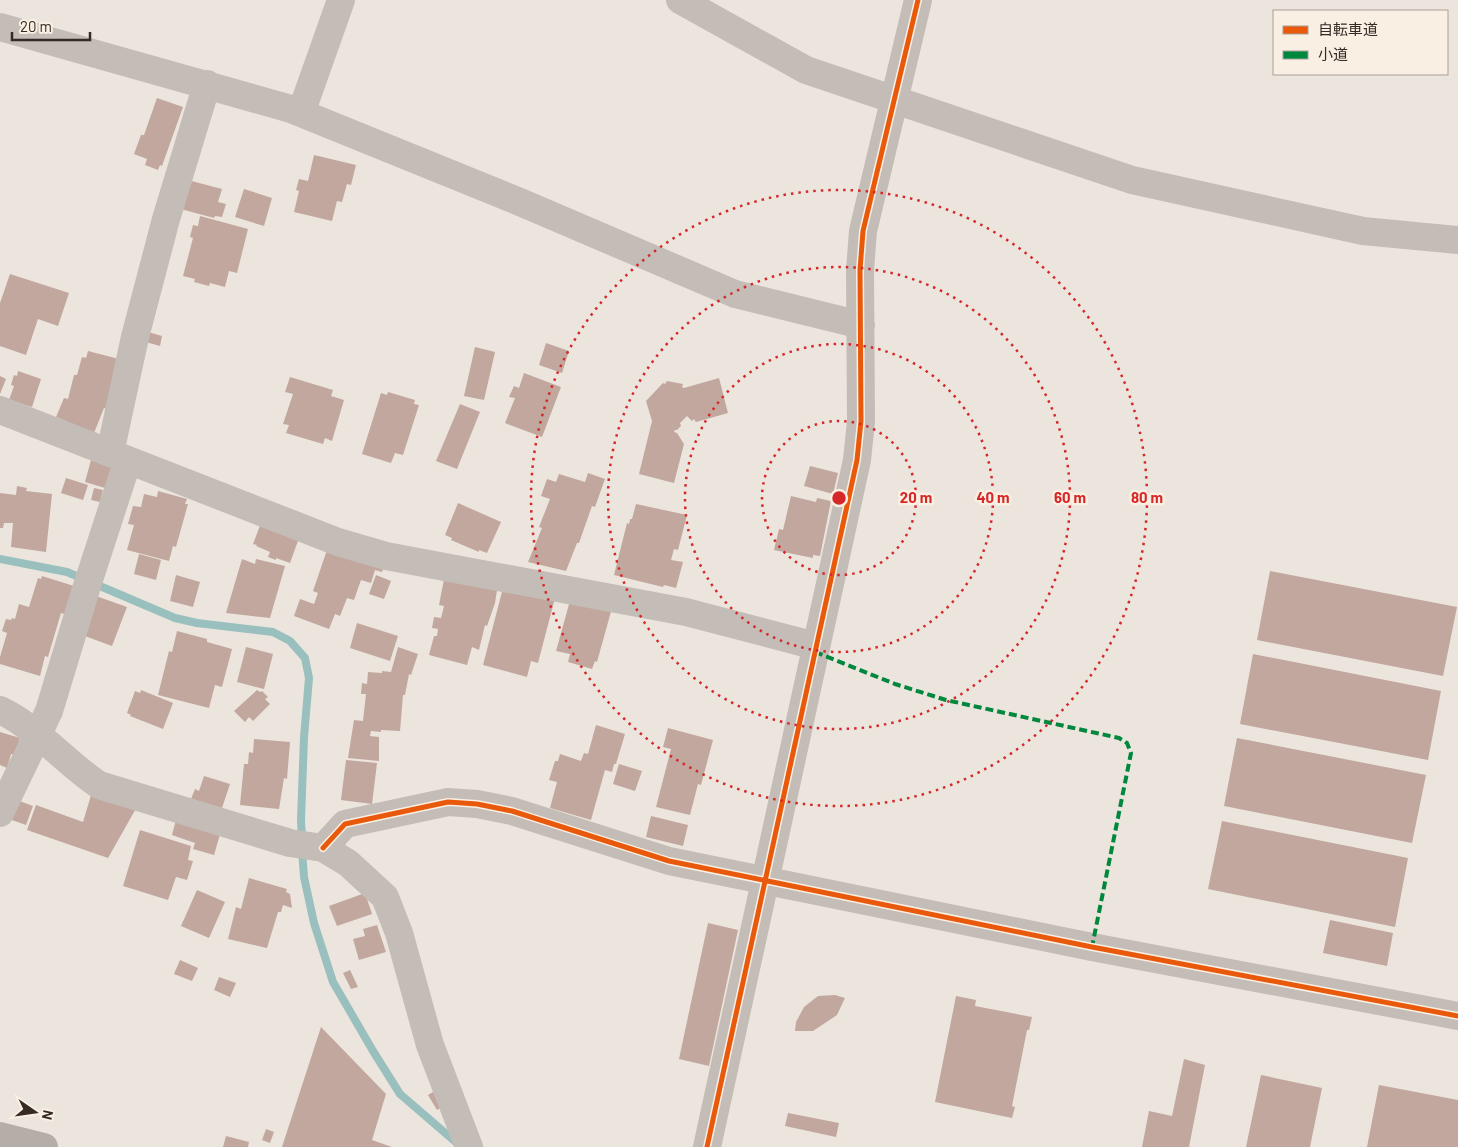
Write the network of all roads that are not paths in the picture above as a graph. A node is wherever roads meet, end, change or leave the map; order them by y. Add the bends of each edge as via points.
1 (341, 0) edge
2 (680, 0) edge
3 (918, 0) edge
4 (0, 27) edge
5 (207, 84) junction
6 (895, 100) junction
7 (301, 113) junction
8 (1458, 240) edge
9 (861, 326) junction
10 (0, 410) edge
11 (119, 457) junction
12 (816, 646) junction
13 (0, 710) edge
14 (38, 736) junction
15 (0, 813) edge
16 (308, 846) junction
17 (765, 881) junction
18 (1458, 1016) edge
19 (0, 1136) edge
20 (466, 1139) edge
21 (44, 1147) edge
22 (707, 1147) edge

1 - 7 street
2 - 6 street via 806,70
3 - 6 street
4 - 5 street
5 - 7 street
5 - 11 street via 140,319
6 - 8 street via 1132,180 1363,232
6 - 9 street via 863,231
7 - 9 street via 734,294
9 - 12 street via 861,421 857,460
10 - 11 street
11 - 12 street via 338,542 386,556 686,612
11 - 14 street via 89,580 49,711
12 - 17 street
13 - 14 street
14 - 15 street
14 - 16 street via 99,785
16 - 17 street via 345,824 448,802 477,804 512,811 670,861
16 - 20 street via 348,863 385,897 399,934 430,1045
17 - 18 street
17 - 22 street
19 - 21 street

